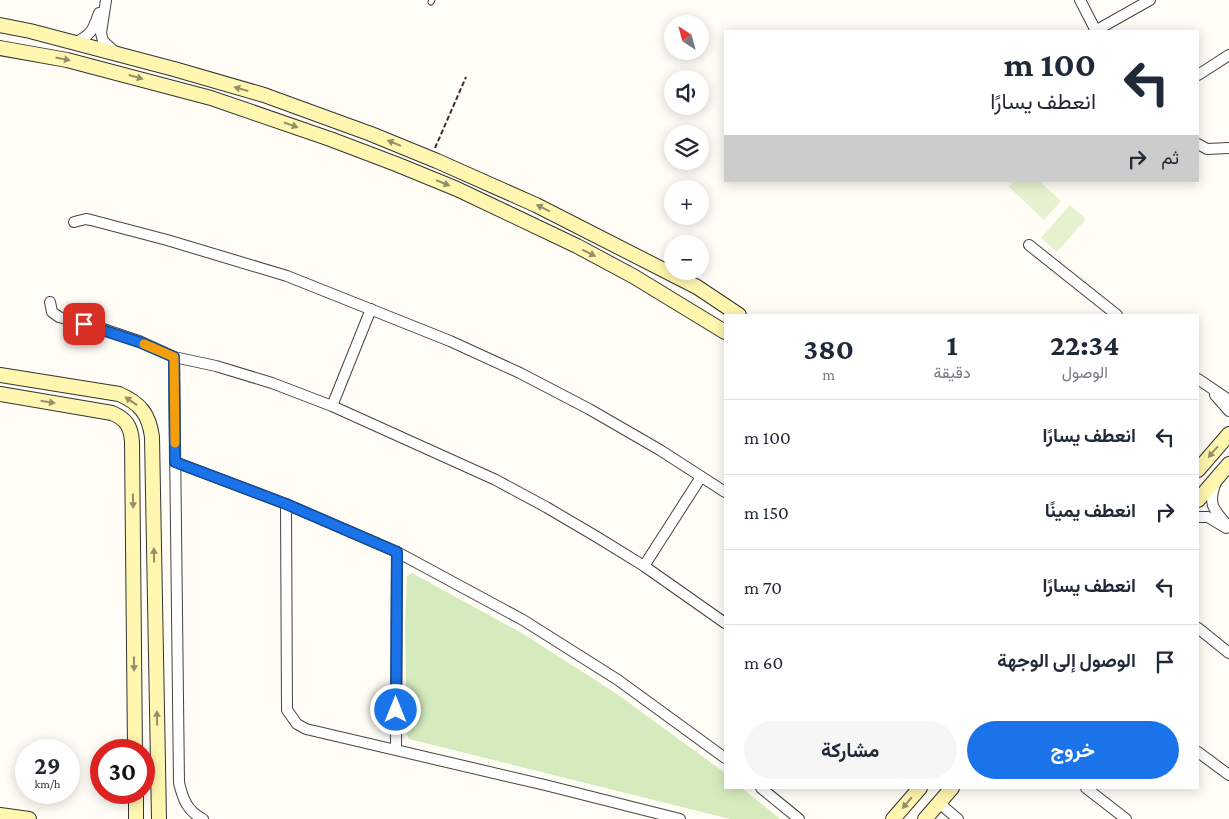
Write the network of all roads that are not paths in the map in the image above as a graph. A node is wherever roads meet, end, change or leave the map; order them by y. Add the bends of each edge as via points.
1 (105, 0) edge
2 (1080, 0) edge
3 (1150, 0) edge
4 (0, 24) edge
5 (1095, 30) edge
6 (1098, 30) edge
7 (45, 35) junction
8 (74, 43) junction
9 (0, 48) edge
10 (116, 53) junction
11 (38, 55) junction
12 (1229, 55) edge
13 (1199, 73) edge
14 (1199, 145) edge
15 (1229, 148) edge
16 (74, 222) dead end
17 (1029, 245) dead end
18 (664, 271) edge
19 (676, 280) edge
20 (682, 280) edge
21 (654, 289) junction
22 (50, 302) dead end
23 (371, 309) junction
24 (738, 314) edge
25 (1116, 314) edge
26 (724, 330) edge
27 (724, 330) edge
28 (174, 357) junction
29 (0, 375) edge
30 (1202, 382) edge
31 (0, 394) edge
32 (1229, 400) edge
33 (332, 406) junction
34 (1229, 411) edge
35 (1229, 433) edge
36 (175, 462) junction
37 (1229, 464) edge
38 (1199, 469) edge
39 (701, 477) junction
40 (1217, 477) junction
41 (724, 491) edge
42 (1199, 499) edge
43 (286, 504) junction
44 (1199, 517) edge
45 (1229, 529) edge
46 (397, 552) junction
47 (644, 566) junction
48 (724, 622) edge
49 (1199, 629) edge
50 (1229, 653) edge
51 (136, 739) edge
52 (396, 749) junction
53 (1199, 753) edge
54 (724, 757) edge
55 (1229, 775) edge
56 (762, 789) edge
57 (919, 789) edge
58 (951, 789) edge
59 (1087, 789) edge
60 (939, 803) junction
61 (0, 815) edge
62 (136, 815) edge
63 (159, 815) edge
64 (29, 819) edge
65 (203, 819) edge
66 (680, 819) edge
67 (798, 819) edge
68 (893, 819) edge
69 (925, 819) edge
70 (958, 819) edge
71 (1126, 819) edge

1 - 8 street via 92,32
1 - 10 street via 101,36
2 - 5 street
3 - 6 street
4 - 7 street
7 - 8 street
7 - 11 street via 9,31 1,36 1,41 6,44
8 - 10 street
9 - 11 street
18 -> 10 street via 528,201 431,158 264,95
11 -> 21 street via 121,73 211,98 388,160 518,217
12 - 13 street
14 - 15 street via 1207,149
16 - 23 street via 86,219 167,240 287,276
17 - 25 street
19 - 21 street via 685,289 685,294 680,297
20 - 24 street
21 - 26 street
22 - 28 street via 52,312 59,317 100,328
23 - 33 street
23 - 39 street via 529,378 589,409
24 - 27 street via 703,298 696,301 698,309
28 - 33 street via 272,383
28 - 36 street
63 -> 29 street via 150,424 136,403 119,394
30 - 32 street
30 - 34 street
31 -> 51 street via 112,413 121,417 130,428
33 - 47 street via 496,480
35 -> 38 street
36 - 43 street
36 - 65 street via 179,783 190,810
37 - 40 street
39 - 41 street
39 - 47 street
40 - 42 street
40 - 45 street via 1211,503
43 - 46 street
43 - 52 street via 287,710 297,724 306,729
44 - 45 street via 1208,517
46 - 52 street
46 - 54 street via 547,635 618,680
47 - 48 street
49 - 50 street
52 - 66 street
53 - 55 street
56 - 67 street
57 -> 68 street
58 - 60 street
59 - 71 street
60 - 69 street
60 - 70 street
61 - 64 street
62 - 63 street

